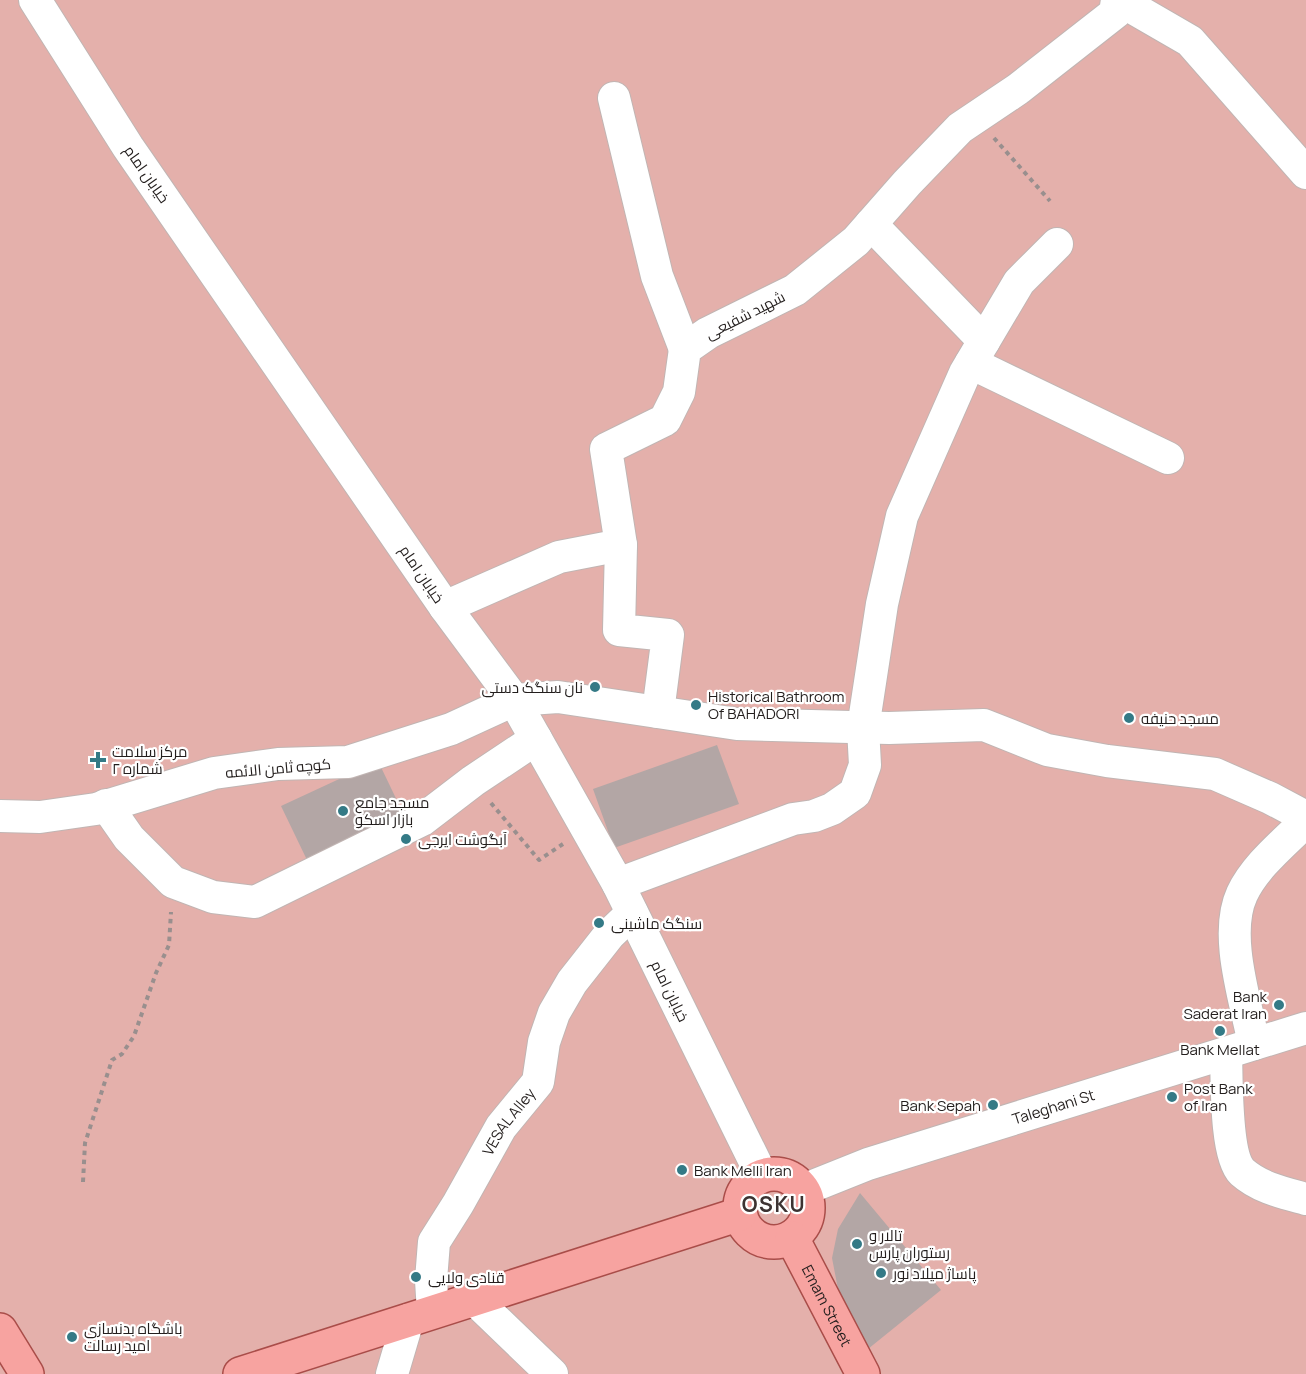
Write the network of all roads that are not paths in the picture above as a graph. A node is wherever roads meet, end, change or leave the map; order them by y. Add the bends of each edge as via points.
1 (35, 0) edge
2 (1118, 0) edge
3 (614, 98) dead end
4 (1306, 173) edge
5 (871, 224) junction
6 (1057, 244) dead end
7 (685, 349) junction
8 (978, 352) junction
9 (1168, 458) dead end
10 (621, 545) junction
11 (445, 607) junction
12 (514, 700) junction
13 (658, 711) junction
14 (863, 728) junction
15 (536, 739) junction
16 (106, 805) junction
17 (0, 816) edge
18 (1306, 817) edge
19 (1306, 821) edge
20 (618, 884) junction
21 (632, 913) junction
22 (1306, 1028) edge
23 (1240, 1048) junction
24 (762, 1176) junction
25 (803, 1190) junction
26 (1306, 1199) edge
27 (740, 1214) junction
28 (792, 1238) junction
29 (474, 1299) junction
30 (421, 1316) junction
31 (0, 1330) edge
32 (27, 1374) edge
33 (240, 1374) edge
34 (392, 1374) edge
35 (552, 1374) edge
36 (863, 1374) edge

1 - 11 street, خیابان امام via 128,147
2 - 4 street via 1190,41
2 - 5 street, شهید شفیعی via 1115,13 1018,89 960,128
3 - 7 street via 657,276
5 - 7 street, شهید شفیعی via 856,241 795,290 708,333
5 - 8 street
6 - 8 street via 1019,282
7 - 10 street via 679,392 665,420 606,449
8 - 9 street
8 - 14 street via 902,516 882,604
10 - 11 street via 558,557
10 - 13 street via 619,630 668,635
11 - 12 street, خیابان امام
12 - 13 street via 558,697
12 - 15 street, خیابان امام
12 - 16 street, کوچه ثامن الائمه via 451,729 348,762 278,764 214,773
13 - 14 street via 737,724
14 - 18 street via 984,724 1047,750 1215,774
14 - 20 street via 865,765 855,793 832,808
15 - 16 street via 422,820 255,902 213,897 174,882 129,838
15 - 20 street, خیابان امام
16 - 17 street, کوچه ثامن الائمه via 40,816
19 - 23 street via 1261,867 1242,894 1235,920
20 - 21 street, خیابان امام
21 - 24 street, خیابان امام
21 - 30 street, VESAL Alley via 572,982 554,1013 544,1042 538,1082 501,1127 434,1242 431,1280
22 - 23 street, Taleghani St
23 - 25 street, Taleghani St via 868,1164
23 - 26 street via 1232,1154 1240,1170 1258,1183
24 - 25 main road via 785,1176
24 - 27 main road via 744,1191
25 - 28 main road via 807,1200 806,1221
27 - 28 main road via 743,1225 759,1240 771,1243
27 - 29 main road
28 - 36 main road, Emam Street
29 - 30 main road
29 - 35 street
30 - 33 main road
30 - 34 street
31 - 32 main road

